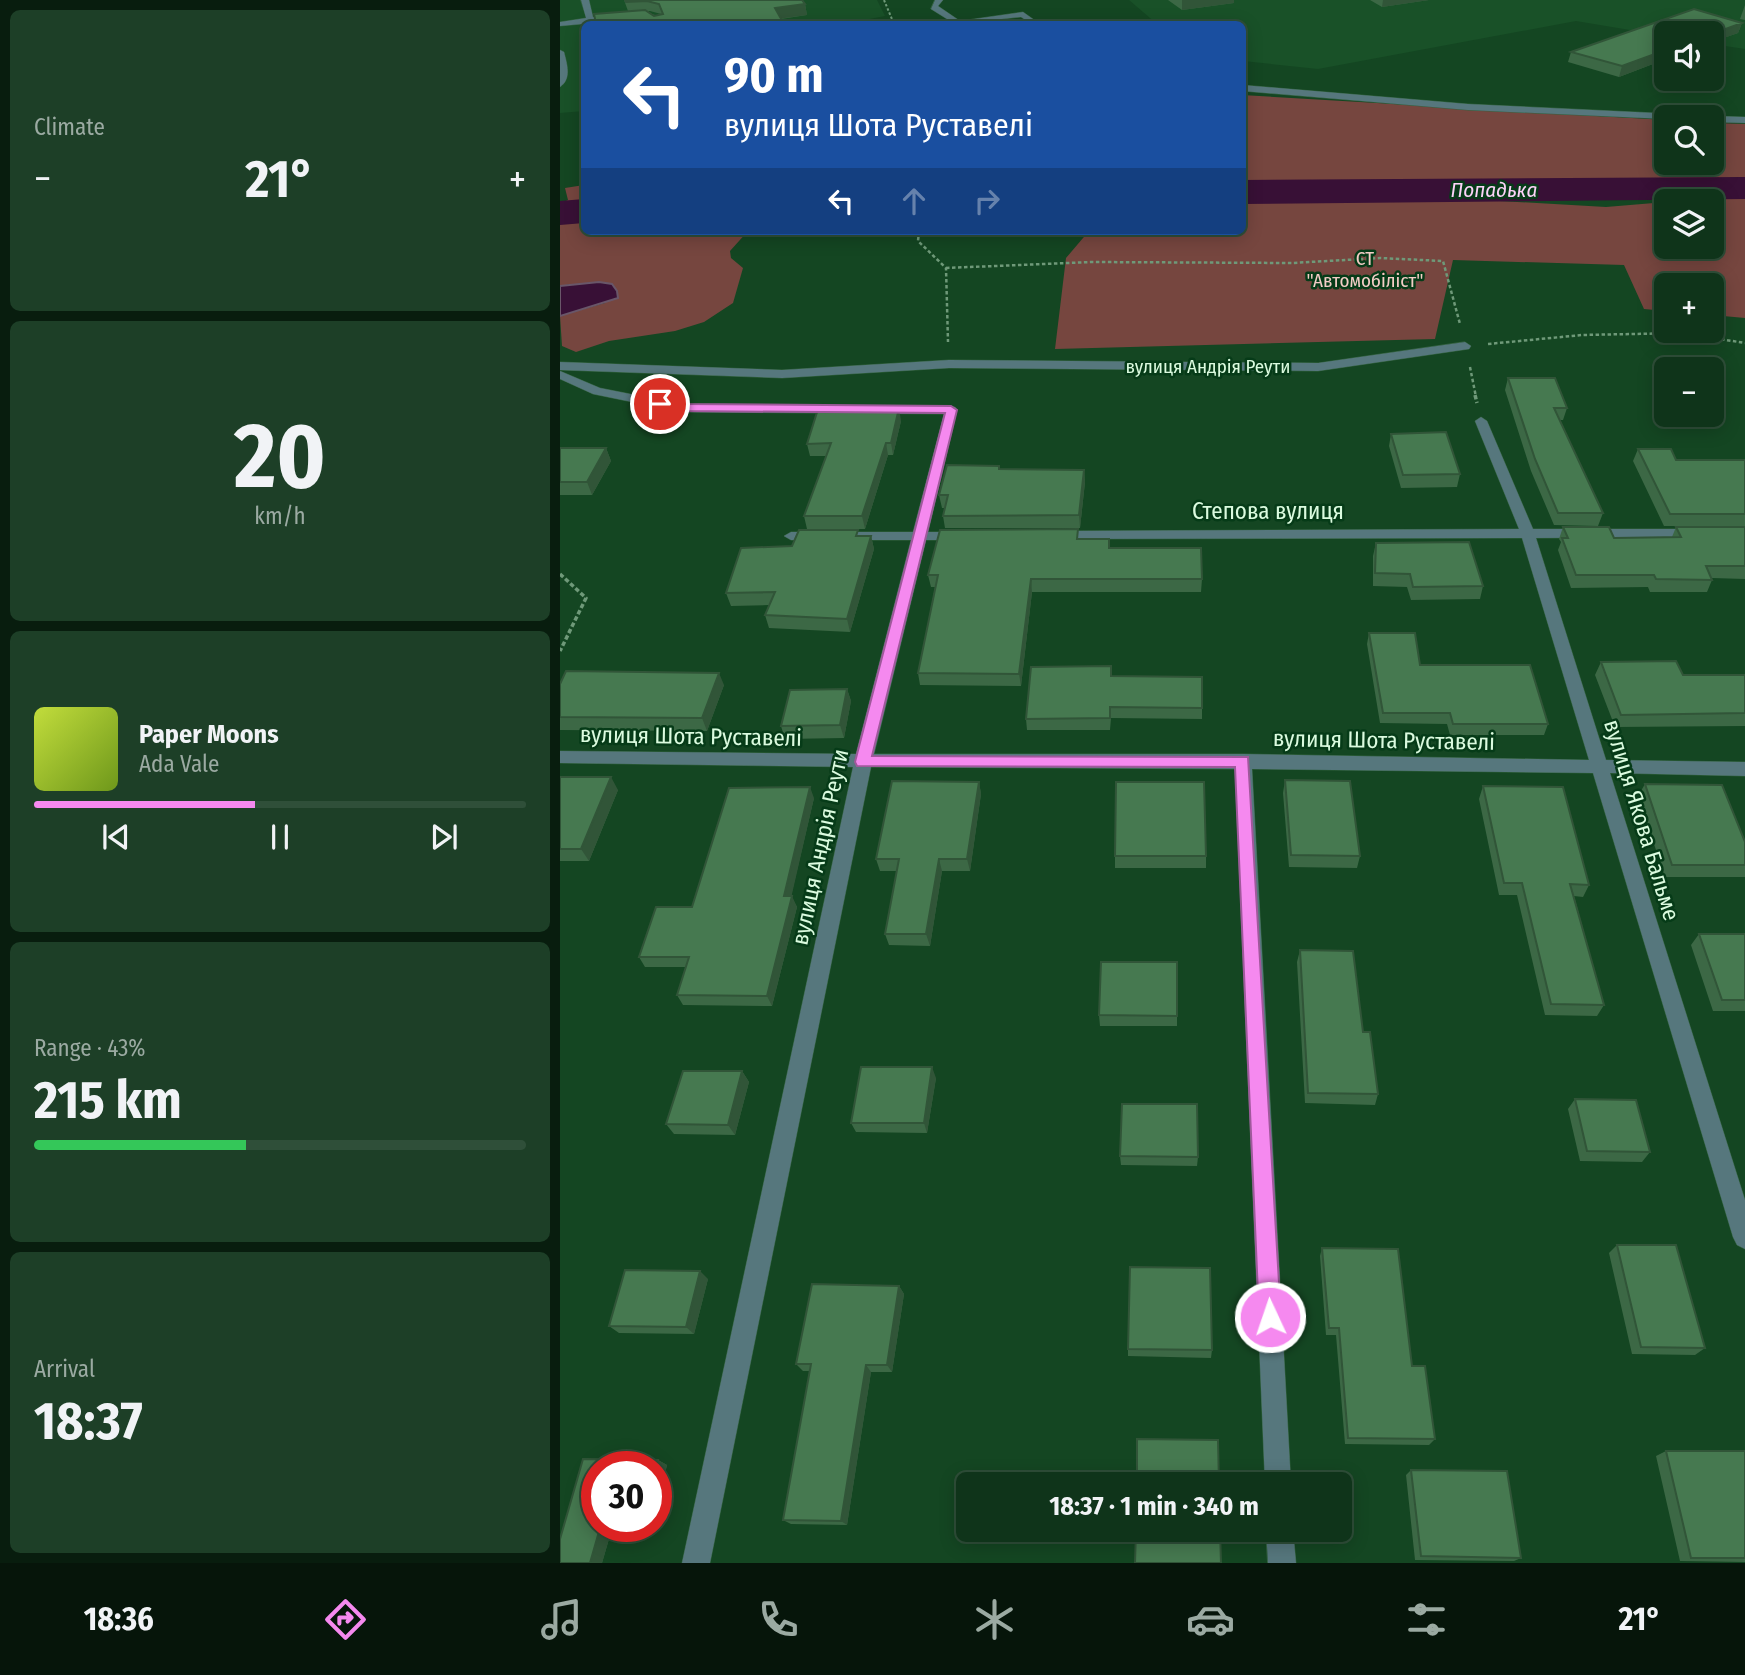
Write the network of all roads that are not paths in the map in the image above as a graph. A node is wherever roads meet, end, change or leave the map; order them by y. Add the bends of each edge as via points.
1 (585, 0) edge
2 (940, 0) edge
3 (1013, 7) dead end
4 (1023, 14) junction
5 (590, 20) junction
6 (581, 21) edge
7 (582, 21) edge
8 (659, 21) edge
9 (955, 21) edge
10 (978, 21) edge
11 (1031, 21) edge
12 (560, 24) edge
13 (560, 52) edge
14 (560, 85) edge
15 (1246, 88) edge
16 (1654, 116) edge
17 (1724, 119) edge
18 (1745, 120) edge
19 (1465, 346) road end
20 (560, 366) edge
21 (560, 375) edge
22 (1481, 421) dead end
23 (1527, 532) junction
24 (1745, 533) edge
25 (1045, 535) edge
26 (791, 536) dead end
27 (921, 536) junction
28 (976, 536) edge
29 (560, 757) edge
30 (1243, 761) junction
31 (863, 762) junction
32 (1599, 766) junction
33 (1745, 769) edge
34 (1745, 1237) edge
35 (1277, 1472) edge
36 (1281, 1542) edge
37 (696, 1563) edge
38 (1282, 1563) edge

1 - 5 street
2 - 9 street via 934,6
3 - 4 street
4 - 10 street
4 - 11 street
5 - 7 street
5 - 8 street via 650,16
6 - 12 street
13 - 14 street via 565,71
15 - 16 street via 1468,107
17 - 18 street
19 - 20 street, вулиця Андрія Реути via 1318,367 949,364 782,374
21 - 27 street, вулиця Андрія Реути via 597,391 681,408 951,410
22 - 23 street, вулиця Якова Бальме
23 - 24 street, Степова вулиця
23 - 25 street, Степова вулиця
23 - 32 street, вулиця Якова Бальме
26 - 27 street
27 - 28 street
27 - 31 street, вулиця Андрія Реути
29 - 31 street, вулиця Шота Руставелі
30 - 31 street, вулиця Шота Руставелі
30 - 32 street, вулиця Шота Руставелі
30 - 35 street
31 - 37 street, вулиця Андрія Реути
32 - 33 street, вулиця Шота Руставелі
32 - 34 street, вулиця Якова Бальме
36 - 38 street

